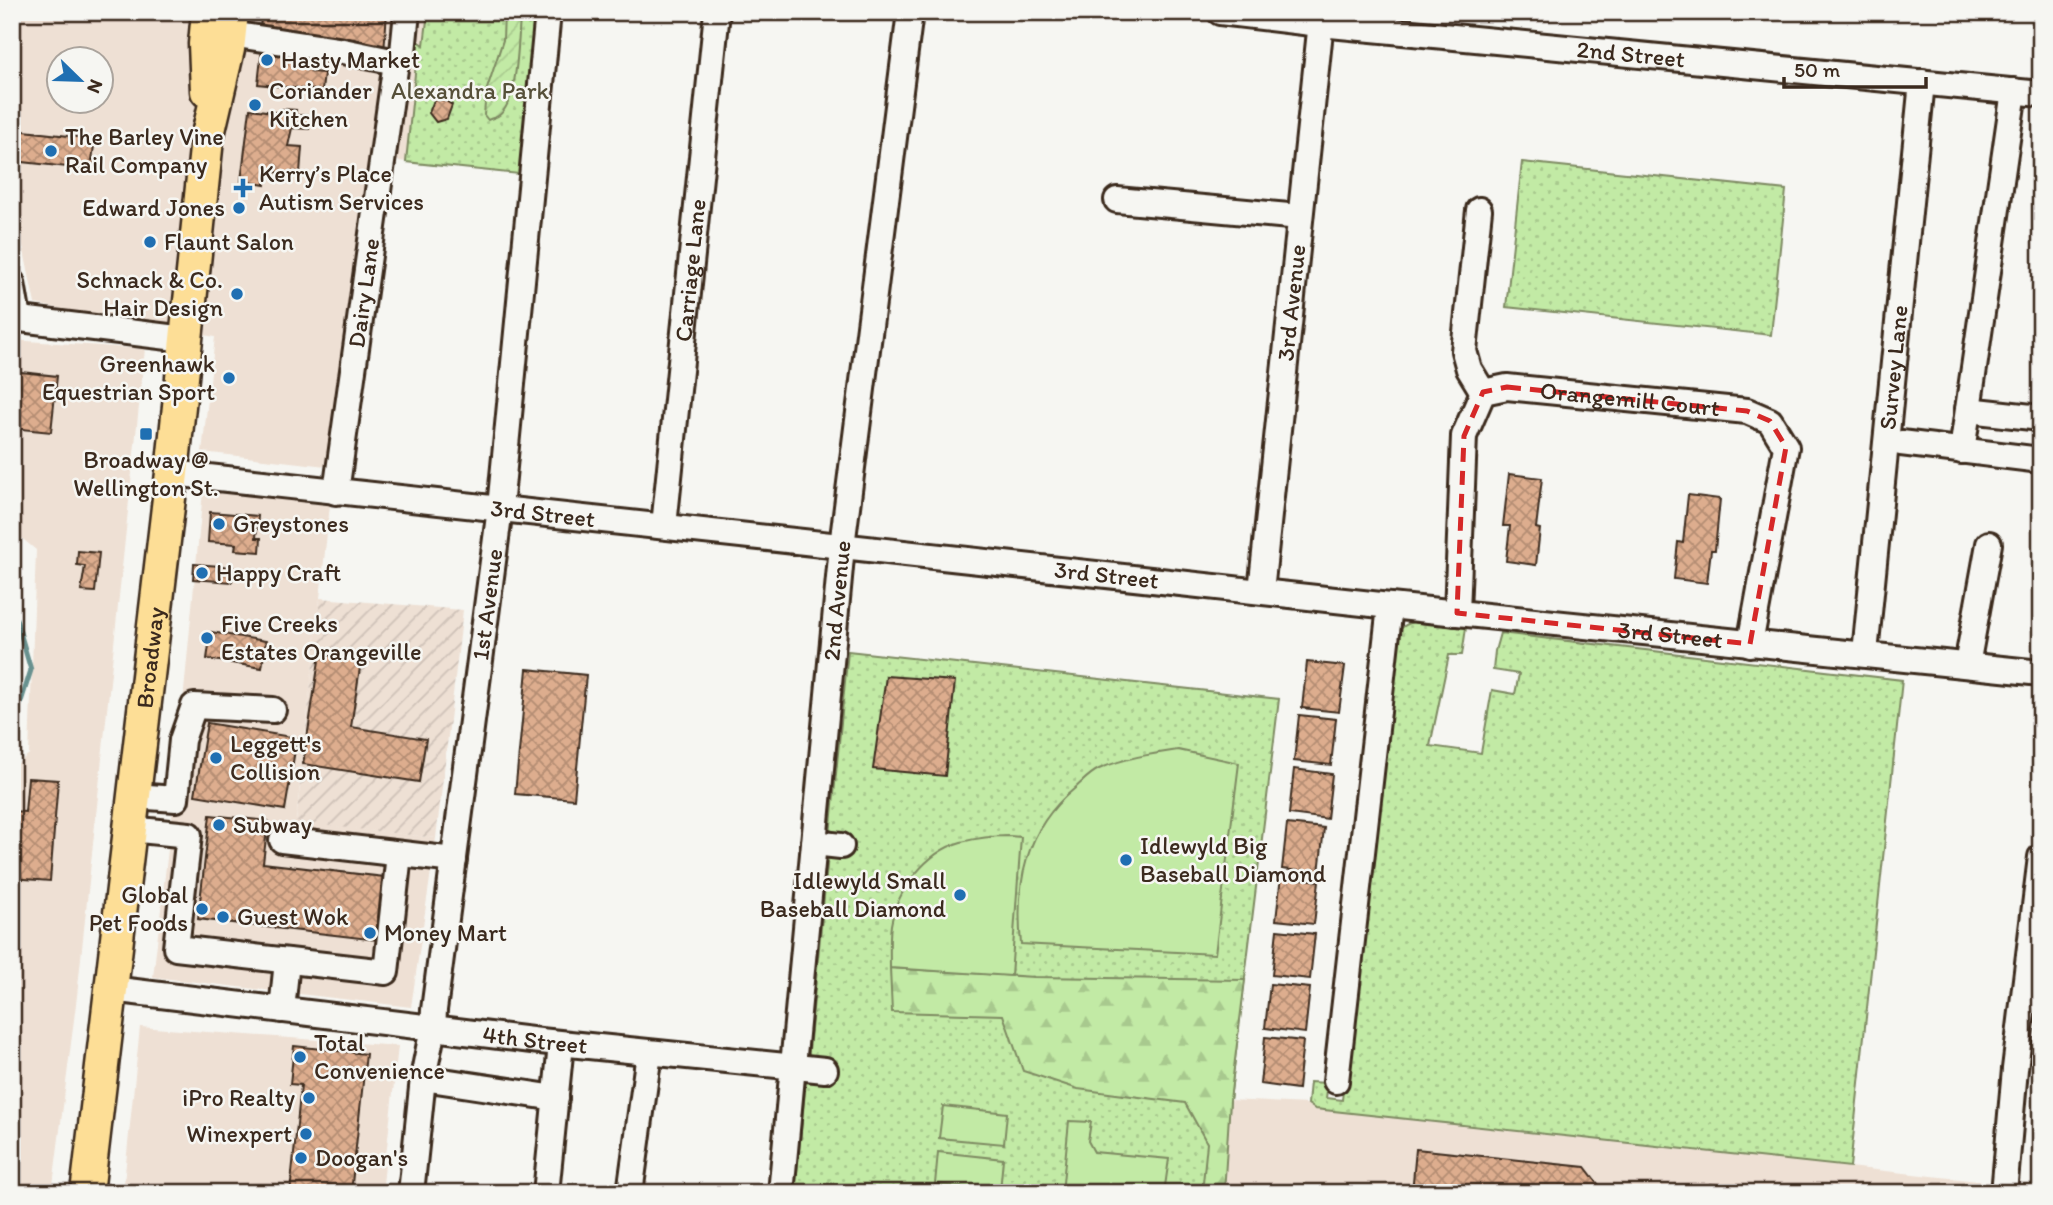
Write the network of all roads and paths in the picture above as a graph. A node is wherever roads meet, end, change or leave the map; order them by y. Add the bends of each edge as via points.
1 (208, 12) edge
2 (407, 12) edge
3 (548, 12) edge
4 (717, 12) edge
5 (910, 12) edge
6 (1220, 12) edge
7 (1321, 18) edge
8 (231, 23) edge
9 (396, 62) junction
10 (1922, 82) junction
11 (2014, 91) junction
12 (2041, 94) edge
13 (209, 123) junction
14 (1117, 200) dead end
15 (1479, 210) dead end
16 (1300, 217) junction
17 (12, 283) edge
18 (15, 318) edge
19 (186, 339) junction
20 (1483, 392) junction
21 (1968, 410) junction
22 (2041, 418) edge
23 (1901, 443) dead end
24 (1962, 451) junction
25 (2041, 460) edge
26 (172, 473) junction
27 (336, 492) junction
28 (500, 508) junction
29 (664, 526) junction
30 (1989, 544) dead end
31 (842, 546) junction
32 (1261, 591) junction
33 (1390, 606) junction
34 (1458, 613) junction
35 (1750, 644) junction
36 (1865, 653) junction
37 (1967, 665) junction
38 (2041, 673) edge
39 (273, 710) dead end
40 (141, 737) junction
41 (182, 740) junction
42 (134, 796) junction
43 (130, 829) junction
44 (282, 840) dead end
45 (814, 843) junction
46 (841, 846) dead end
47 (399, 853) junction
48 (2041, 857) edge
49 (454, 860) junction
50 (287, 961) junction
51 (111, 989) junction
52 (282, 1010) junction
53 (433, 1028) junction
54 (2029, 1043) edge
55 (561, 1044) junction
56 (649, 1053) junction
57 (792, 1068) junction
58 (825, 1070) dead end
59 (423, 1078) junction
60 (1336, 1081) dead end
61 (556, 1098) junction
62 (87, 1193) edge
63 (411, 1193) edge
64 (546, 1193) edge
65 (630, 1193) edge
66 (781, 1193) edge
67 (2004, 1193) edge

1 - 13 main road, Broadway
2 - 9 street, Dairy Lane via 403,52
3 - 28 street, 1st Avenue
4 - 29 street, Carriage Lane
5 - 31 street, 2nd Avenue
6 - 7 street, 2nd Street
7 - 10 street, 2nd Street
7 - 16 street, 3rd Avenue
8 - 9 street
8 - 13 main road, Broadway
9 - 27 street, Dairy Lane
10 - 11 street, 2nd Street
10 - 36 street, Survey Lane
11 - 12 street, 2nd Street
11 - 21 street
13 - 19 main road, Broadway
14 - 16 street
15 - 20 street via 1464,351
16 - 32 street, 3rd Avenue
17 - 18 street
18 - 19 street
19 - 26 main road, Broadway
20 - 34 street via 1464,436
20 - 35 street, Orangemill Court via 1507,387 1747,411 1770,421 1786,447
21 - 22 street
21 - 24 street
23 - 24 street
24 - 25 street
26 - 27 street, 3rd Street
26 - 40 main road, Broadway
27 - 28 street, 3rd Street
28 - 29 street, 3rd Street
28 - 49 street, 1st Avenue
29 - 31 street, 3rd Street
30 - 37 street
31 - 32 street, 3rd Street
31 - 45 street, 2nd Avenue
32 - 33 street, 3rd Street
33 - 34 street, 3rd Street
33 - 60 street
34 - 35 street, 3rd Street
35 - 36 street, 3rd Street
36 - 37 street, 3rd Street
37 - 38 street, 3rd Street
39 - 41 street via 194,706
40 - 41 street
40 - 42 main road, Broadway
41 - 42 street via 176,799
42 - 43 main road, Broadway
43 - 50 street via 189,835 176,948
43 - 51 main road, Broadway
44 - 47 street
45 - 46 street
45 - 57 street, 2nd Avenue
47 - 49 street
47 - 50 street via 386,972
48 - 54 street
49 - 53 street, 1st Avenue
50 - 52 street
51 - 52 street, 4th Street
51 - 62 main road, Broadway
52 - 53 street, 4th Street
53 - 55 street, 4th Street
53 - 59 street, 1st Avenue
54 - 67 street
55 - 56 street, 4th Street
55 - 61 street
56 - 57 street, 4th Street
56 - 65 street
57 - 58 street, 4th Street
57 - 66 street, 2nd Avenue
59 - 61 street
59 - 63 street, 1st Avenue
61 - 64 street

